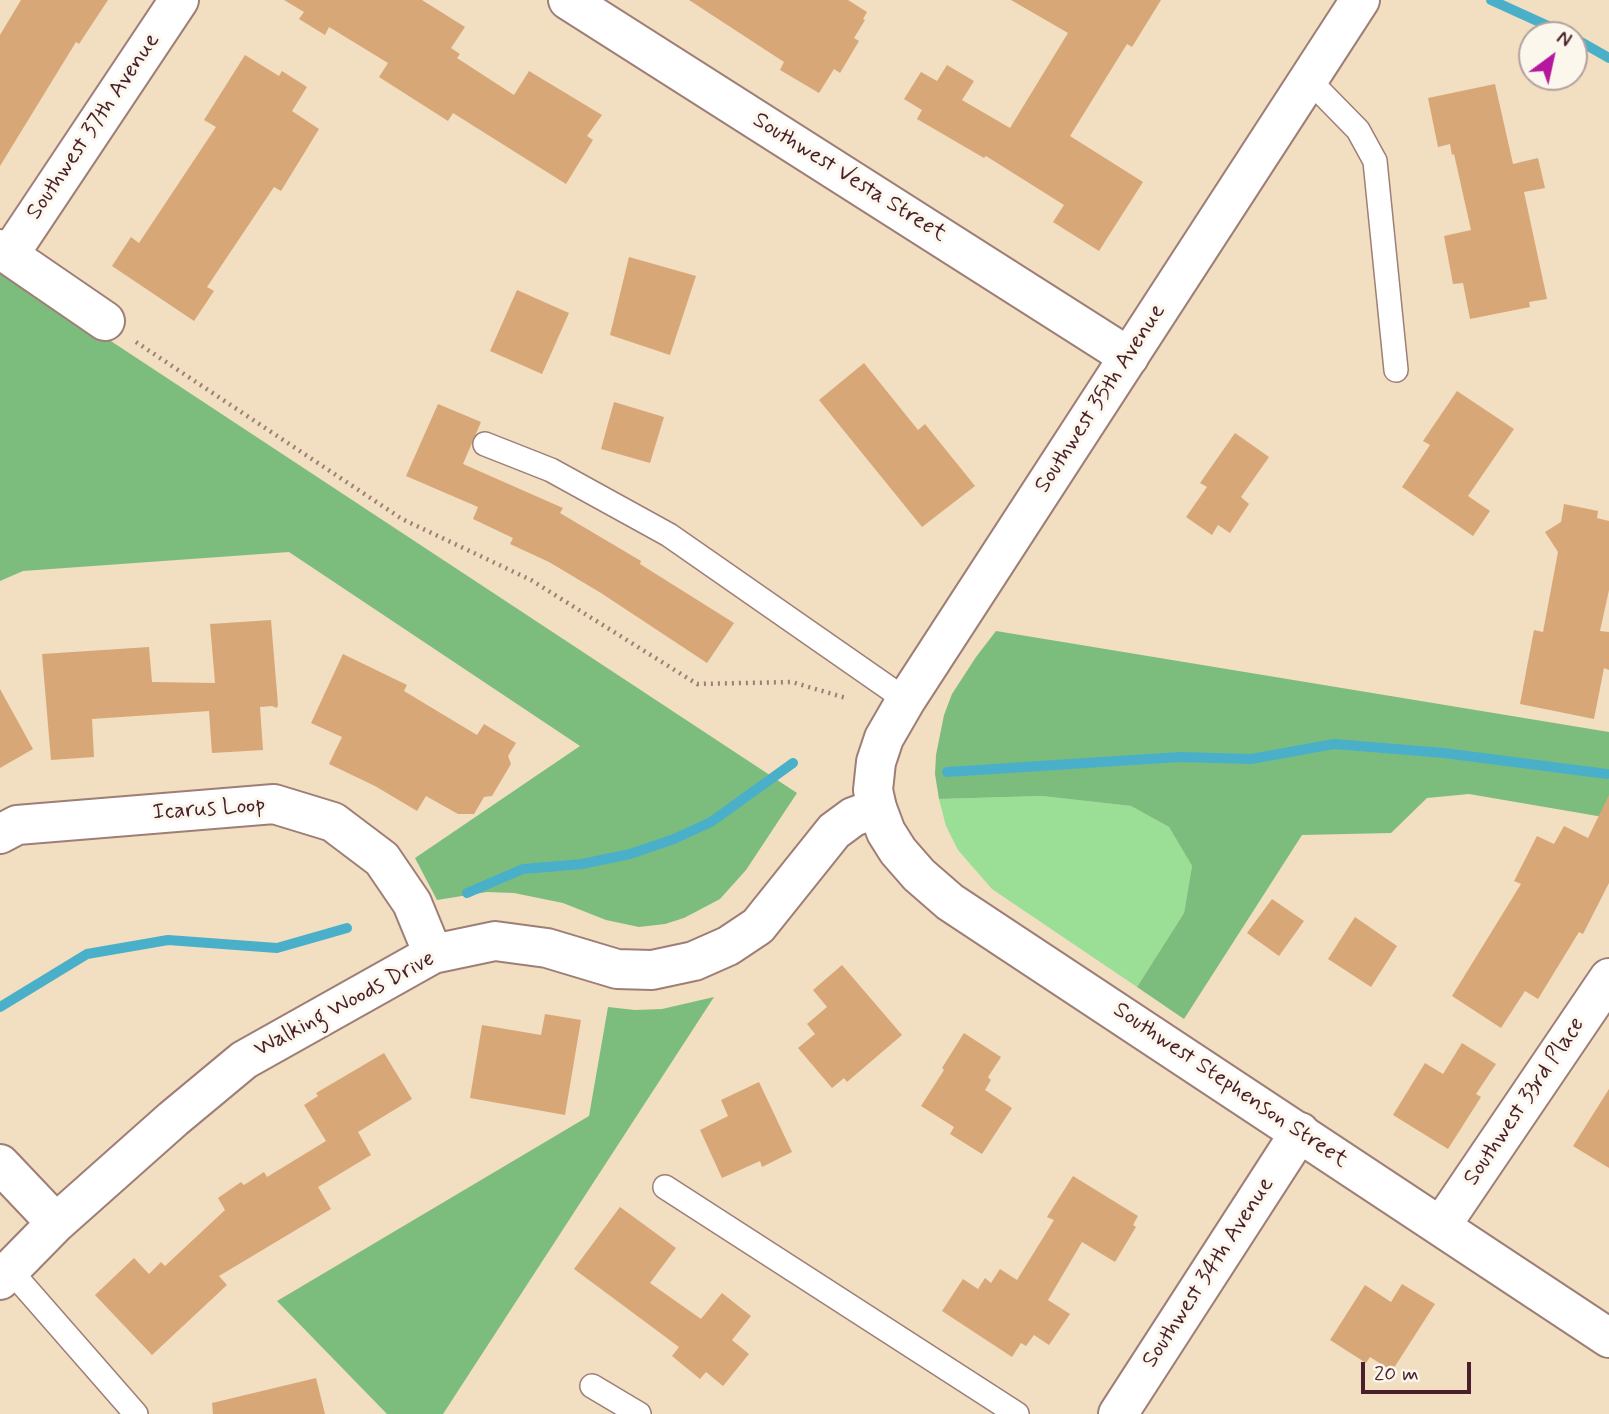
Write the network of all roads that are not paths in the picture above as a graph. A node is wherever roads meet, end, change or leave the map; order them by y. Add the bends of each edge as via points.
1 (180, 0) edge
2 (568, 0) edge
3 (1360, 0) edge
4 (1308, 79) junction
5 (5, 252) edge
6 (105, 321) road end
7 (1129, 357) junction
8 (1396, 370) dead end
9 (485, 444) dead end
10 (901, 708) junction
11 (877, 808) junction
12 (0, 834) edge
13 (433, 954) junction
14 (1609, 978) edge
15 (1300, 1132) junction
16 (0, 1164) edge
17 (665, 1187) dead end
18 (56, 1223) junction
19 (1441, 1226) junction
20 (5, 1275) edge
21 (1609, 1338) edge
22 (592, 1387) dead end
23 (136, 1414) edge
24 (639, 1414) edge
25 (1017, 1414) edge
26 (1118, 1414) edge

1 - 5 street, Southwest 37th Avenue
2 - 7 street, Southwest Vesta Street
3 - 4 street, Southwest 35th Avenue
4 - 7 street, Southwest 35th Avenue
4 - 8 lane via 1358,130 1375,161
5 - 6 street
7 - 10 street, Southwest 35th Avenue
9 - 10 lane via 551,470 669,535
10 - 11 street, Southwest 35th Avenue via 876,762 873,789
11 - 13 street, Walking Woods Drive via 853,817 835,831 758,926 694,961 652,970 617,969 547,948 495,941
11 - 15 street, Southwest Stephenson Street via 898,851 950,902
12 - 13 street, Icarus Loop via 17,825 274,804 333,822 382,859 412,903
13 - 18 street, Walking Woods Drive via 244,1060
14 - 19 street, Southwest 33rd Place
15 - 19 street, Southwest Stephenson Street
15 - 26 street, Southwest 34th Avenue
16 - 18 street
17 - 25 lane
18 - 20 street, Walking Woods Drive
19 - 21 street, Southwest Stephenson Street
20 - 23 lane
22 - 24 lane

